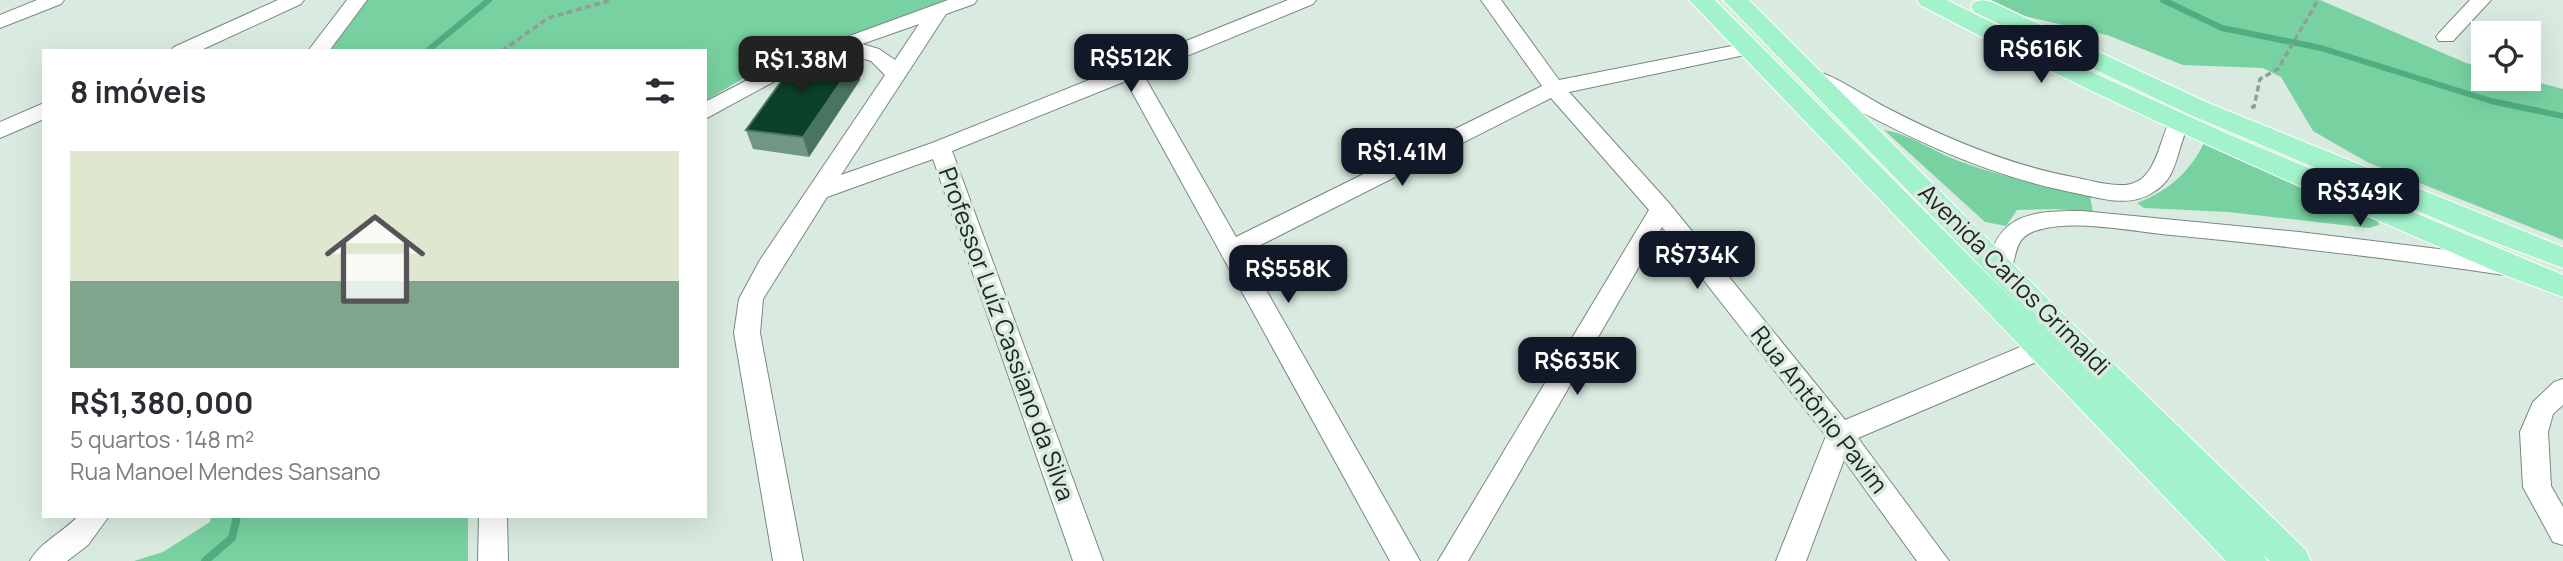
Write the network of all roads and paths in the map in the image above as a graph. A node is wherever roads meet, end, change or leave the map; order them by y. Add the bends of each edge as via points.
1 (54, 0) edge
2 (294, 0) edge
3 (357, 0) edge
4 (612, 0) edge
5 (967, 0) edge
6 (1306, 0) edge
7 (1491, 0) edge
8 (1700, 0) edge
9 (1735, 0) edge
10 (1929, 0) edge
11 (1971, 0) edge
12 (2318, 0) edge
13 (2481, 0) edge
14 (938, 11) junction
15 (0, 22) edge
16 (2446, 37) dead end
17 (840, 46) junction
18 (185, 49) edge
19 (320, 49) edge
20 (505, 49) edge
21 (1748, 49) junction
22 (1131, 71) junction
23 (895, 75) junction
24 (1813, 77) junction
25 (1554, 88) junction
26 (2243, 107) dead end
27 (42, 111) edge
28 (707, 111) edge
29 (2187, 115) junction
30 (0, 131) edge
31 (940, 148) junction
32 (820, 191) junction
33 (2105, 191) junction
34 (1661, 209) junction
35 (2112, 222) junction
36 (1230, 250) junction
37 (2563, 258) edge
38 (2000, 267) junction
39 (2514, 268) junction
40 (2563, 286) edge
41 (2056, 343) junction
42 (2563, 388) edge
43 (1840, 433) junction
44 (93, 518) edge
45 (493, 518) edge
46 (2563, 533) edge
47 (45, 561) edge
48 (493, 561) edge
49 (788, 561) edge
50 (1088, 561) edge
51 (1405, 561) edge
52 (1453, 561) edge
53 (1791, 561) edge
54 (1934, 561) edge
55 (2249, 561) edge
56 (2293, 561) edge

1 - 15 street
2 - 18 street
3 - 19 street
4 - 20 path via 548,18
5 - 14 street
6 - 22 street
7 - 25 street, Rua Antônio Pavim
8 - 21 main road, Avenida Carlos Grimaldi
9 - 24 main road, Avenida Carlos Grimaldi
10 - 29 main road via 2028,53
11 - 29 main road
12 - 26 path via 2277,69 2260,79 2254,107
13 - 16 street
14 - 17 street
14 - 23 street
17 - 23 street via 886,60
17 - 28 street via 736,92
21 - 25 street
21 - 41 main road, Avenida Carlos Grimaldi
22 - 31 street
22 - 36 street
23 - 32 street
24 - 33 street via 1965,155 2032,176
24 - 38 main road, Avenida Carlos Grimaldi
25 - 34 street, Rua Antônio Pavim
25 - 36 street
27 - 30 street
29 - 33 street via 2160,176 2140,190
29 - 37 main road
29 - 39 main road
31 - 32 street, Professor Luíz Cassiano da Silva
31 - 50 street, Professor Luíz Cassiano da Silva
32 - 49 street via 751,299 747,333
33 - 35 street
34 - 43 street, Rua Antônio Pavim
34 - 52 street
35 - 38 street via 2031,223 2015,230 2003,246
35 - 39 street via 2346,243
36 - 51 street
38 - 41 main road, Avenida Carlos Grimaldi
39 - 40 main road
41 - 43 street
41 - 55 main road, Avenida Carlos Grimaldi
41 - 56 main road, Avenida Carlos Grimaldi
42 - 46 street via 2542,410 2534,432 2537,487
43 - 53 street
43 - 54 street, Rua Antônio Pavim
44 - 47 street
45 - 48 street

